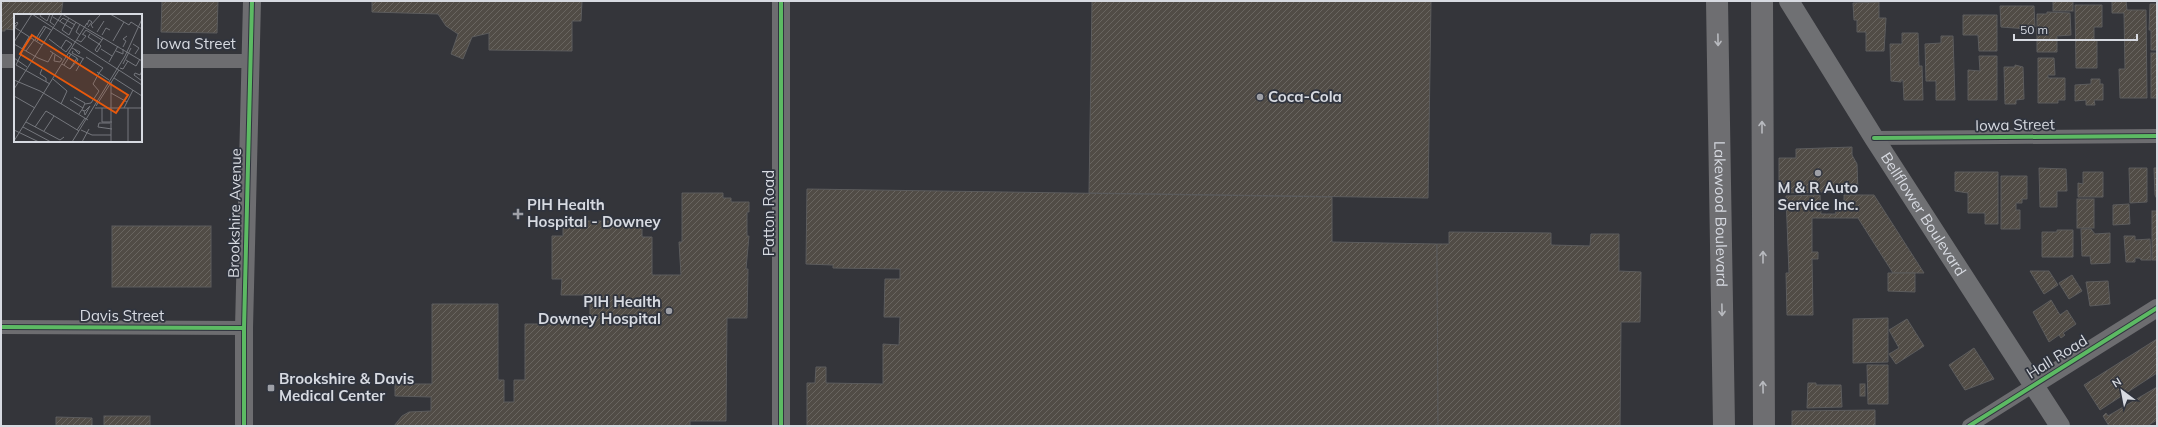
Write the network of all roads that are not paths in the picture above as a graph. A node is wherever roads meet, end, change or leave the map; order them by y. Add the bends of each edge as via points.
1 (252, 1) edge
2 (781, 1) edge
3 (1717, 1) edge
4 (1762, 1) edge
5 (1789, 1) edge
6 (1, 61) edge
7 (14, 61) edge
8 (142, 61) edge
9 (251, 61) junction
10 (2157, 136) edge
11 (1874, 138) junction
12 (2157, 308) edge
13 (1, 328) edge
14 (244, 328) junction
15 (2034, 385) junction
16 (244, 426) edge
17 (781, 426) edge
18 (1724, 426) edge
19 (1764, 426) edge
20 (1969, 426) edge
21 (2060, 426) edge

1 - 9 street, Brookshire Avenue
2 - 17 street, Patton Road
3 -> 18 main road, Lakewood Boulevard
19 -> 4 main road
5 - 11 main road, Bellflower Boulevard
6 - 7 street
8 - 9 street, Iowa Street
9 - 14 street, Brookshire Avenue
10 - 11 street, Iowa Street
11 - 15 main road, Bellflower Boulevard
12 - 15 street, Hall Road
13 - 14 street, Davis Street
14 - 16 street, Brookshire Avenue
15 - 20 street, Hall Road
15 - 21 main road, Bellflower Boulevard

